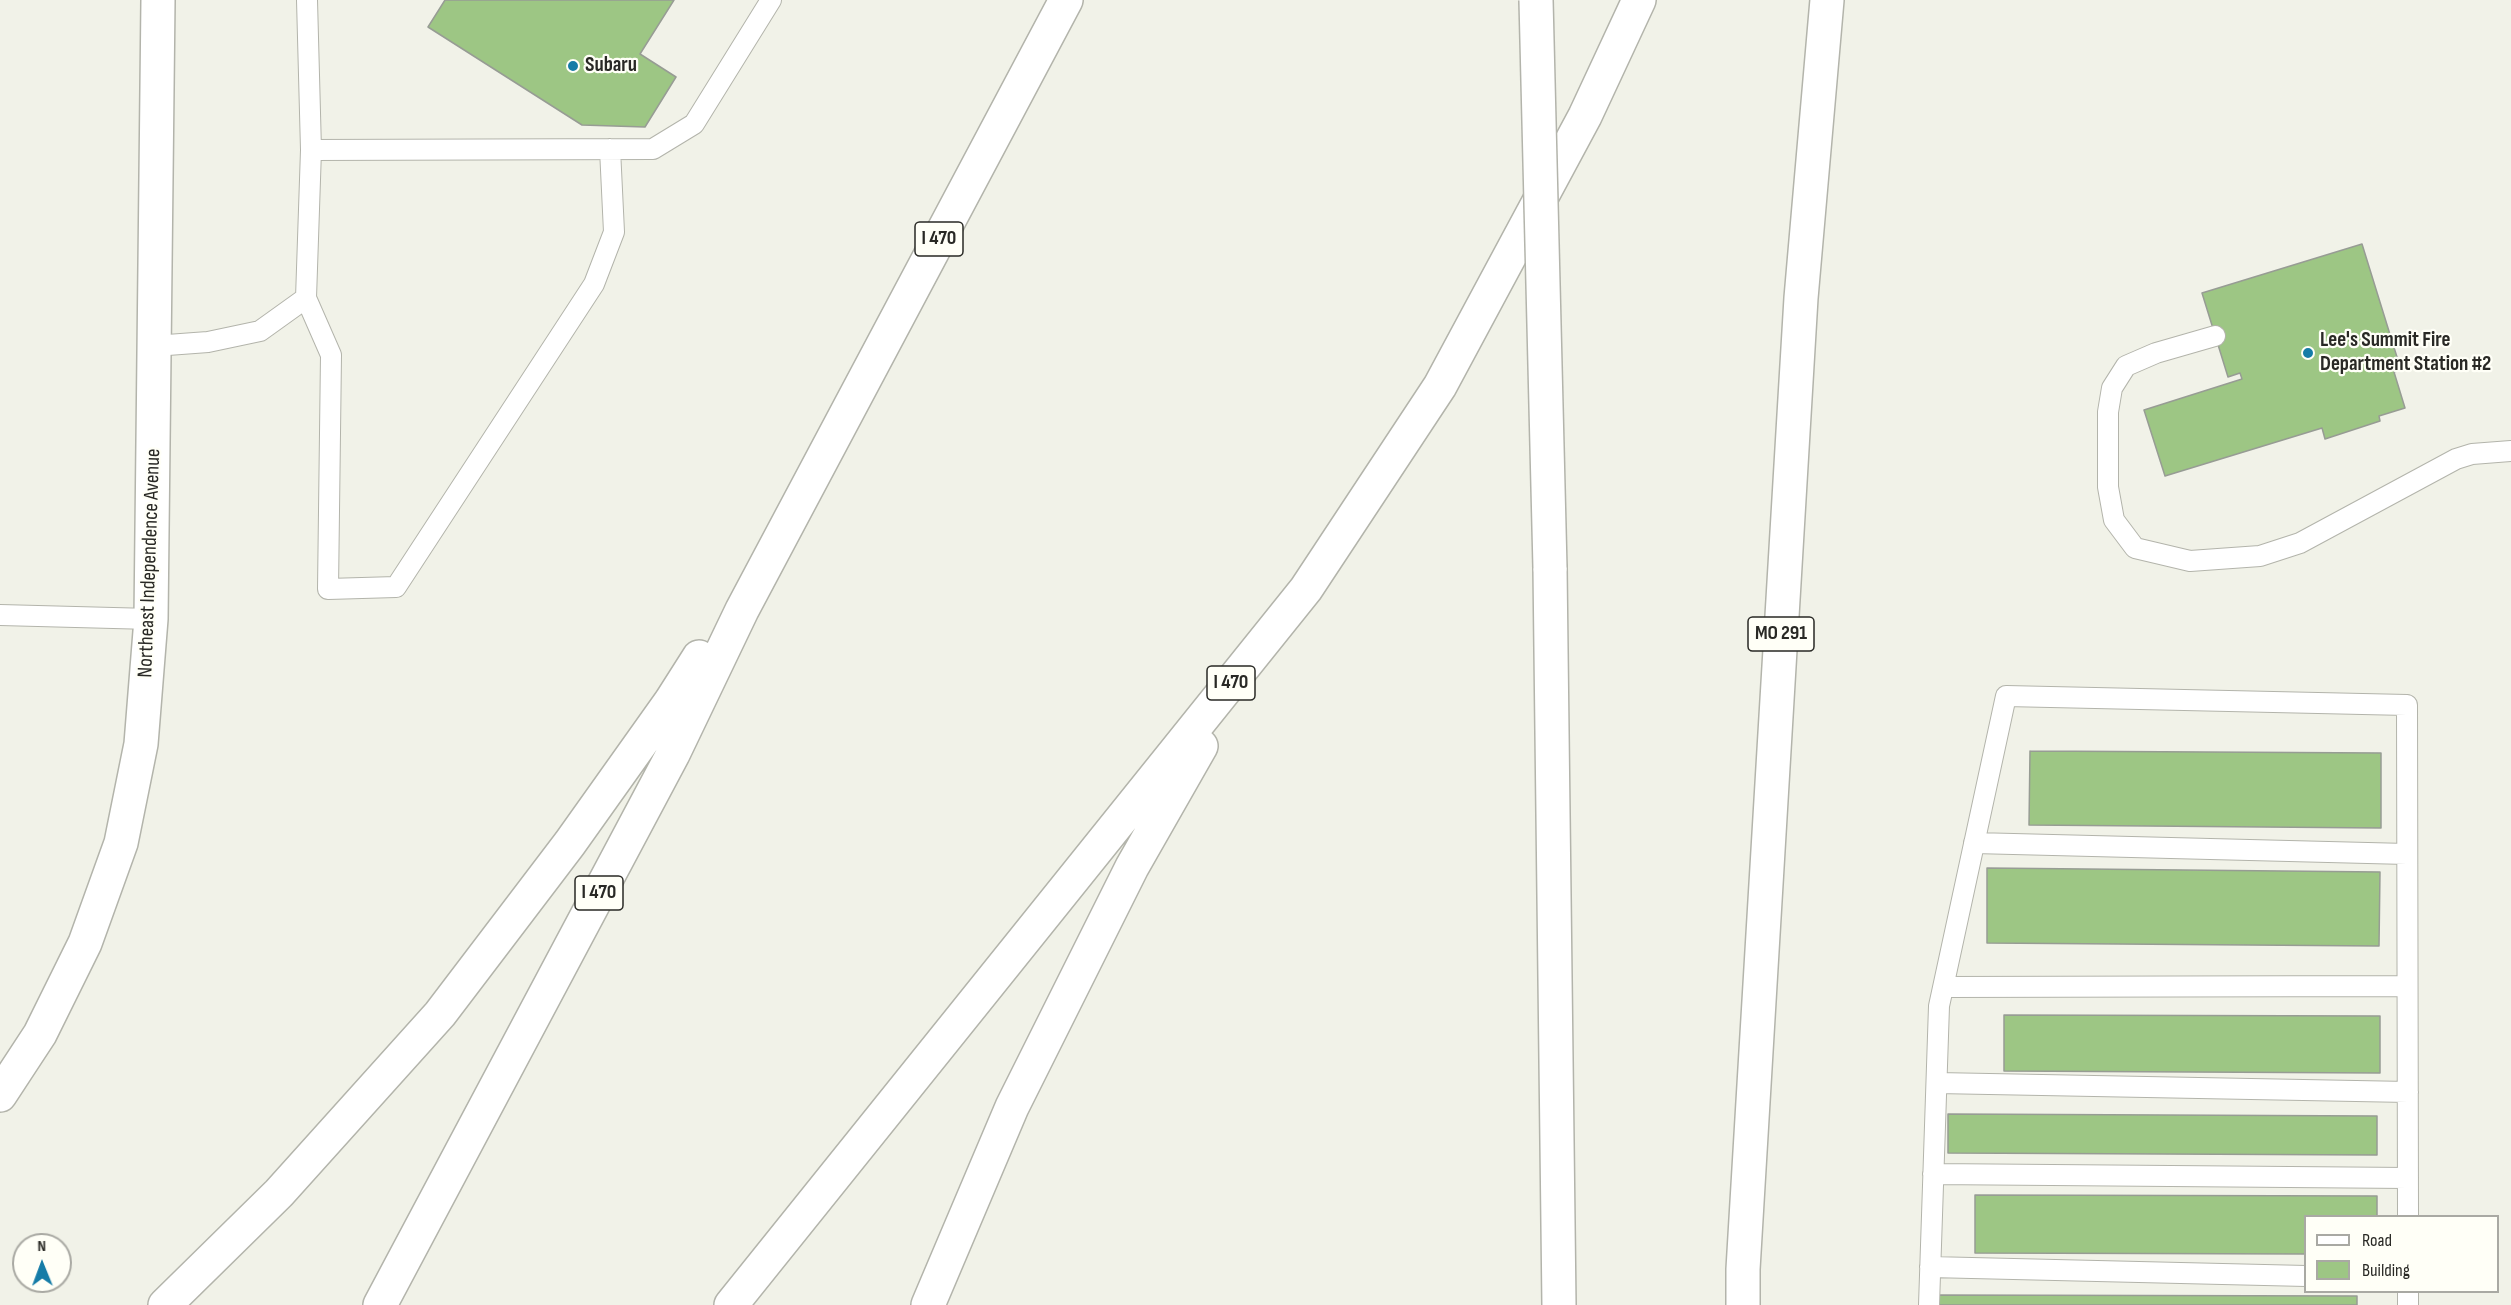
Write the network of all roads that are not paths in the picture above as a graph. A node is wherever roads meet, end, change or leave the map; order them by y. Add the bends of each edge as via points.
1 (158, 0) edge
2 (307, 0) edge
3 (771, 0) edge
4 (1066, 0) edge
5 (1536, 0) edge
6 (1639, 0) edge
7 (1827, 0) edge
8 (311, 150) junction
9 (610, 150) junction
10 (306, 298) junction
11 (2215, 336) dead end
12 (154, 346) junction
13 (2511, 451) edge
14 (812, 478) junction
15 (1306, 589) junction
16 (0, 615) edge
17 (151, 619) junction
18 (1974, 843) junction
19 (2407, 854) junction
20 (2407, 986) junction
21 (1944, 987) junction
22 (1936, 1083) junction
23 (2408, 1092) junction
24 (0, 1095) edge
25 (1934, 1174) junction
26 (2408, 1178) junction
27 (2408, 1215) edge
28 (1930, 1267) junction
29 (2304, 1276) edge
30 (165, 1305) edge
31 (380, 1305) edge
32 (731, 1305) edge
33 (928, 1305) edge
34 (1559, 1305) edge
35 (1743, 1305) edge
36 (1929, 1305) edge

1 - 12 main road, Northeast Independence Avenue
2 - 8 lane
3 - 9 lane via 694,124 653,149
4 - 14 main road, I 470
5 - 34 main road, bridge via 1550,568
6 - 15 main road, I 470 via 1585,116 1440,386
7 - 35 main road, MO 291 via 1801,298
8 - 9 lane
8 - 10 lane
9 - 10 lane via 614,232 594,284 396,587 328,589 331,355
10 - 12 lane via 260,331 208,342
11 - 13 lane via 2126,366 2112,388 2108,412 2108,487 2114,520 2135,548 2190,561 2260,556 2300,543 2456,459
12 - 17 main road, Northeast Independence Avenue
14 - 30 main road via 671,701 570,843 440,1014 279,1192
14 - 31 main road, I 470 via 662,774
15 - 32 main road, I 470
15 - 33 main road via 1212,728 1132,867 1012,1107
16 - 17 lane
17 - 24 main road, Northeast Independence Avenue via 141,744 122,843 86,943 40,1034
18 - 19 lane
18 - 19 lane via 2006,696 2407,705
18 - 21 lane
19 - 20 lane
20 - 21 lane
20 - 23 lane
21 - 22 lane via 1939,1006
22 - 23 lane
22 - 25 lane
23 - 26 lane
25 - 26 lane
25 - 28 lane
26 - 27 lane
28 - 29 lane
28 - 36 lane

